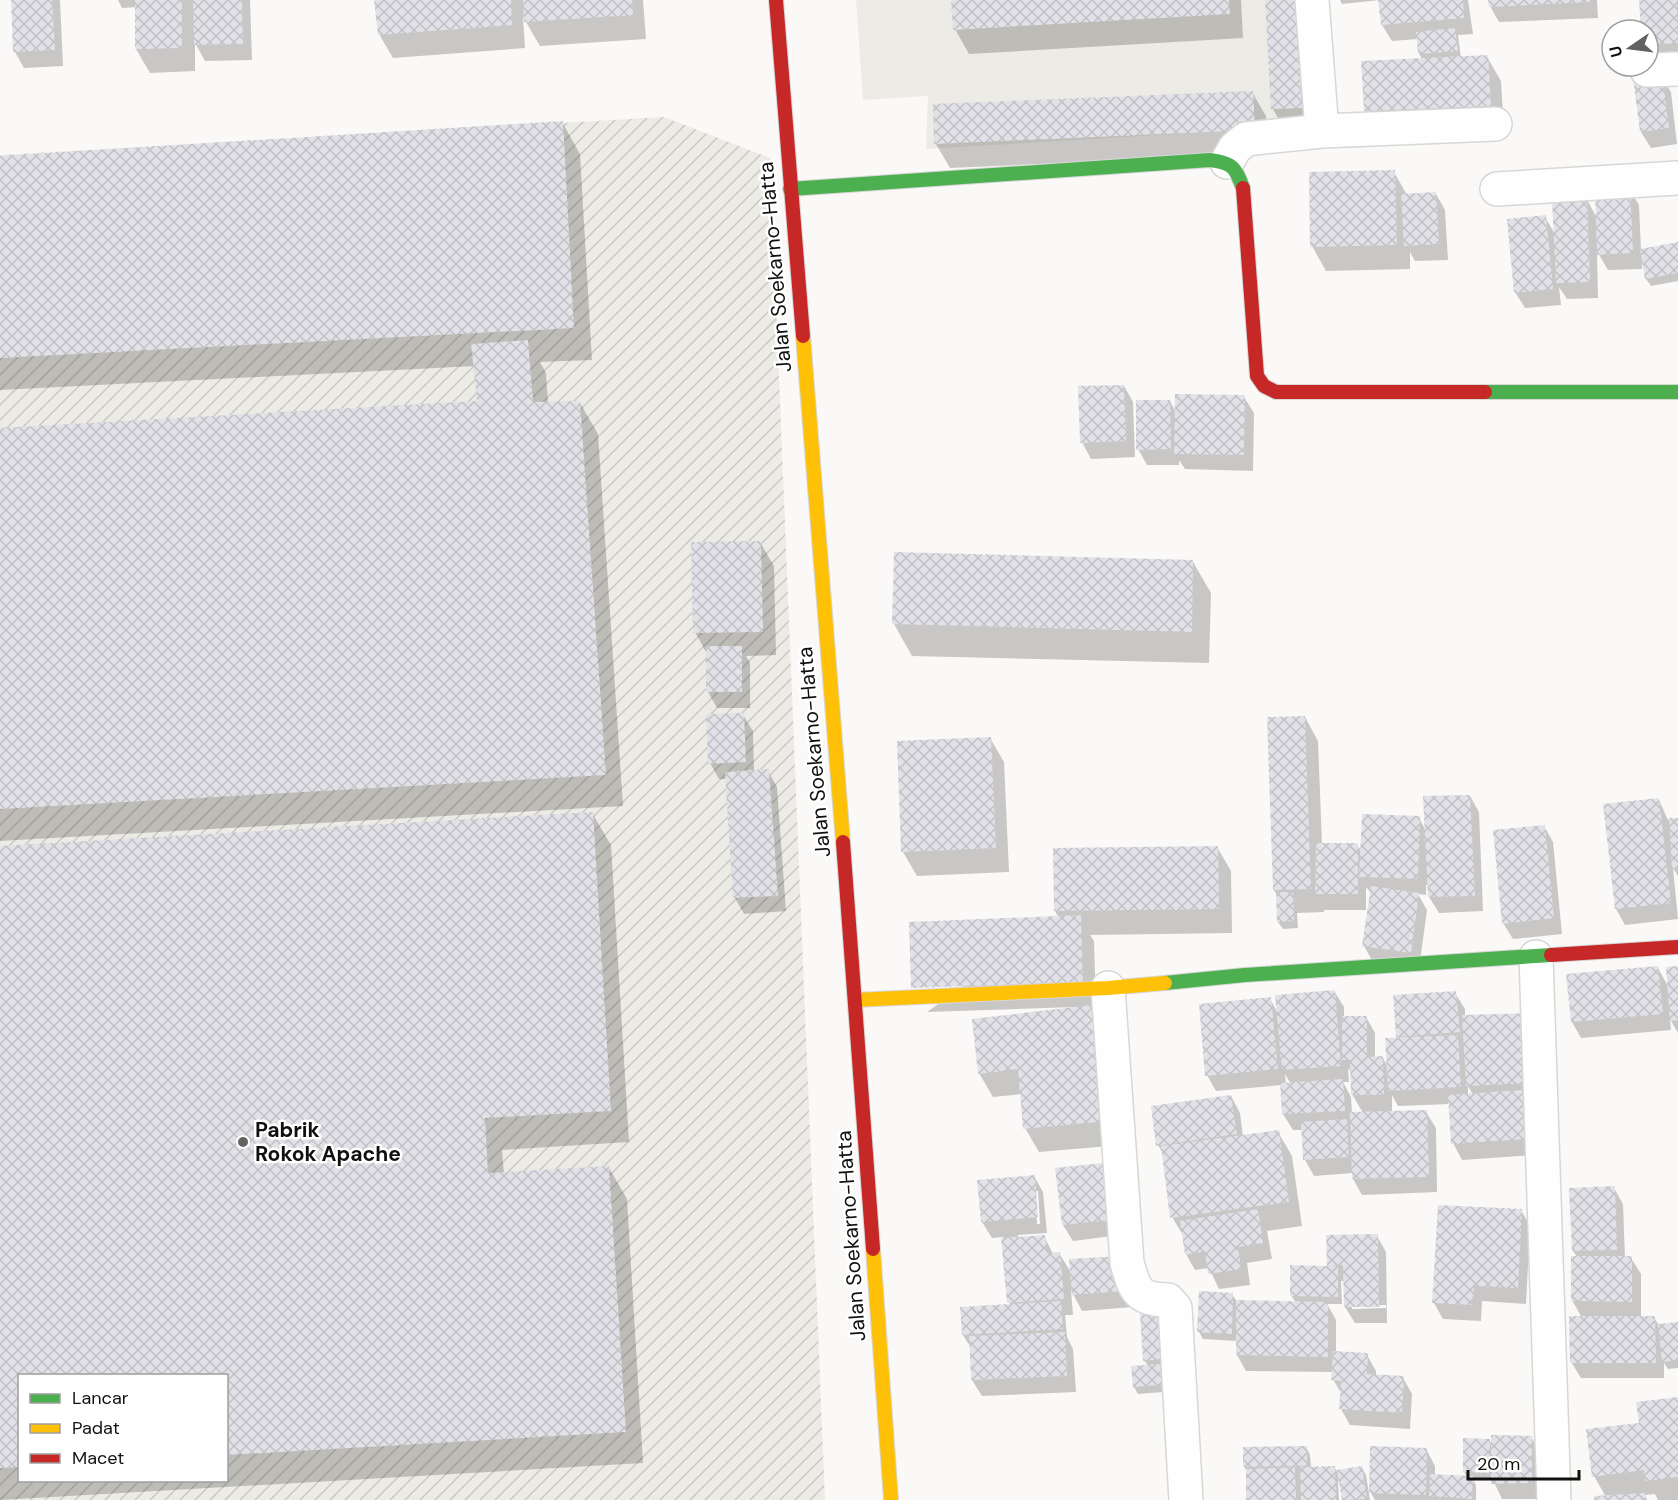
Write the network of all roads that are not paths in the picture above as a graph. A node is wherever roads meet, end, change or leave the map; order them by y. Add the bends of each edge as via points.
1 (776, 0) edge
2 (1312, 0) edge
3 (1495, 124) dead end
4 (1322, 131) junction
5 (1227, 162) junction
6 (1678, 178) edge
7 (790, 189) junction
8 (1497, 189) dead end
9 (1678, 392) edge
10 (1678, 947) edge
11 (1536, 957) junction
12 (1108, 988) junction
13 (855, 1000) junction
14 (891, 1500) edge
15 (1186, 1500) edge
16 (1554, 1500) edge

1 - 7 street, Jalan Soekarno-Hatta
2 - 4 street
3 - 4 street
4 - 5 street via 1246,139
5 - 7 street via 1210,160
5 - 9 street via 1237,171 1243,188 1257,376 1268,390
6 - 8 street
7 - 13 street, Jalan Soekarno-Hatta
10 - 11 street
11 - 12 street via 1245,975
11 - 16 street
12 - 13 street
12 - 15 street via 1127,1263 1134,1287 1144,1296 1168,1300 1175,1308
13 - 14 street, Jalan Soekarno-Hatta

